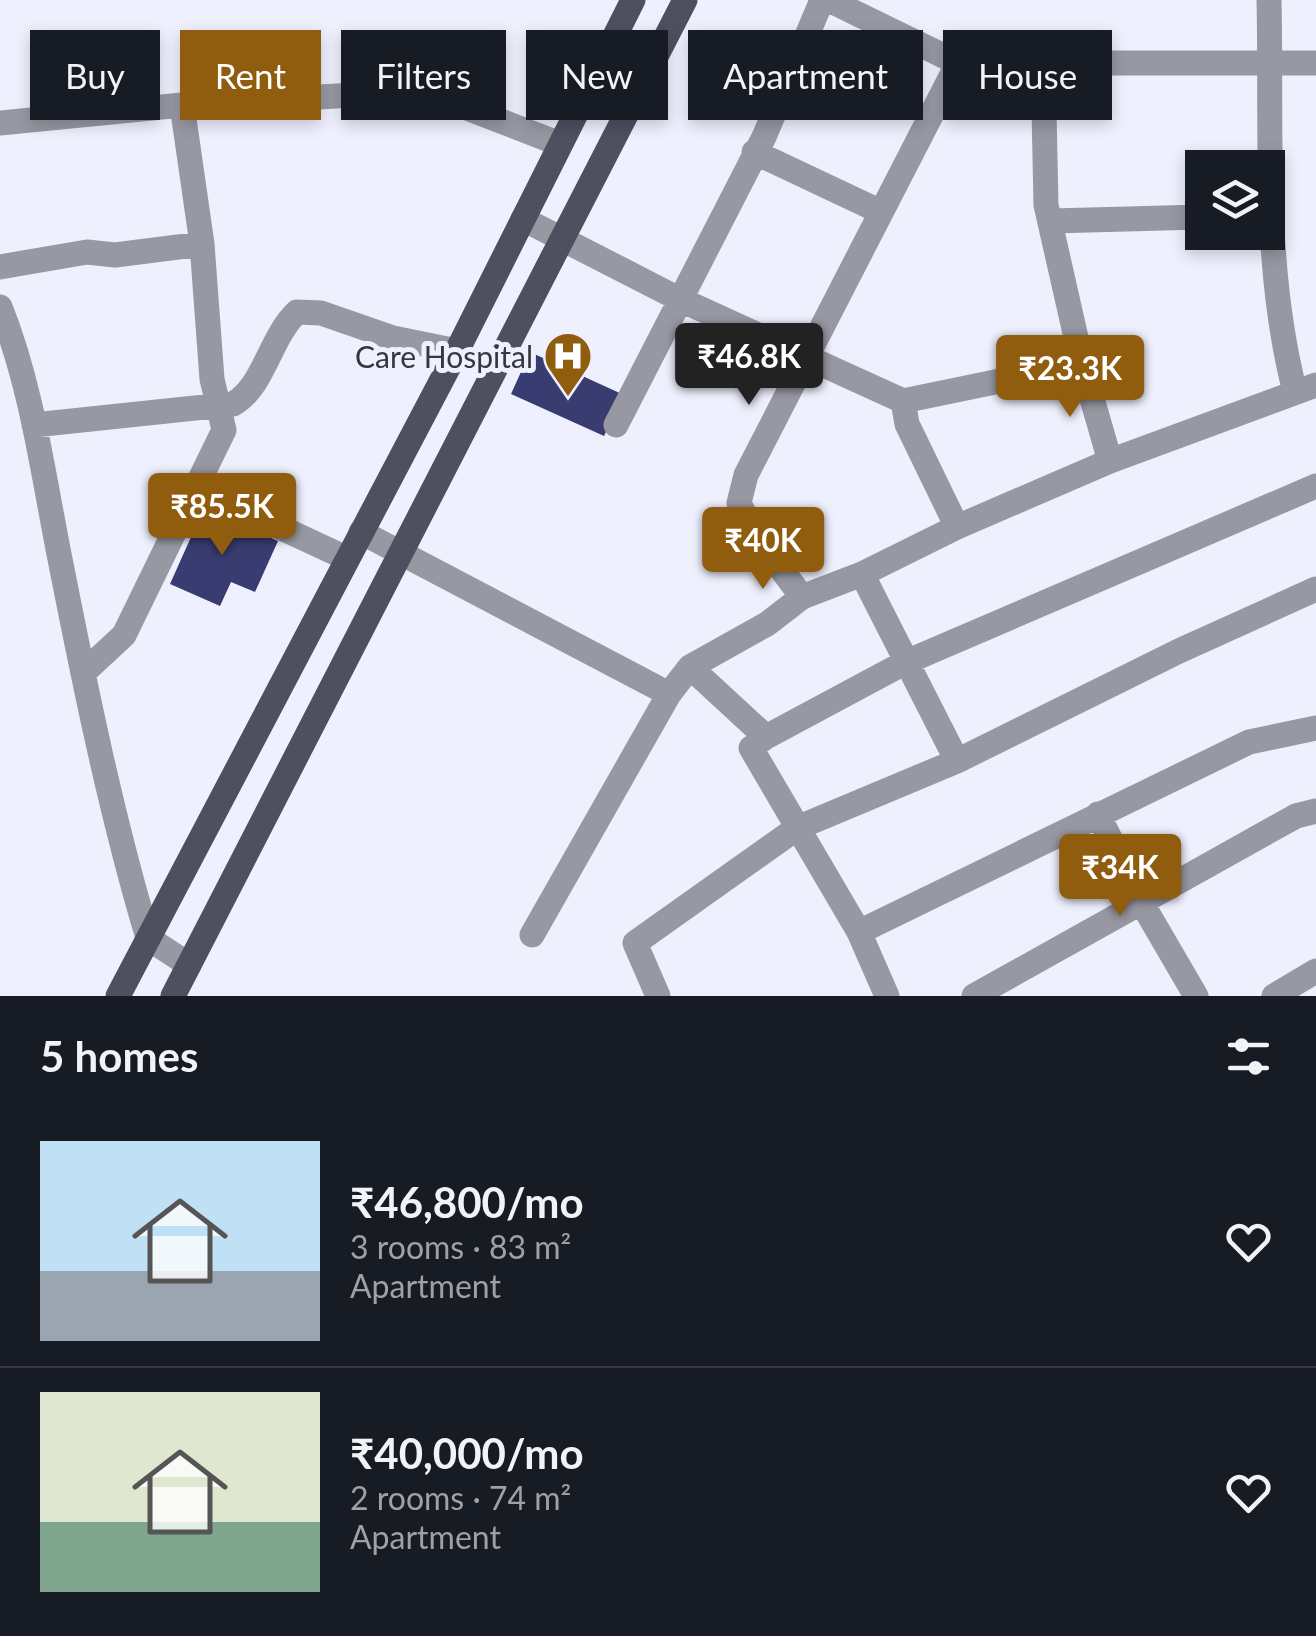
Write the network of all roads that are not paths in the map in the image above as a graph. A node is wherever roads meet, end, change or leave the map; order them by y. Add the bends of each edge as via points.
1 (633, 0) edge
2 (685, 0) edge
3 (825, 0) edge
4 (1269, 0) edge
5 (943, 56) edge
6 (1112, 63) edge
7 (1270, 63) junction
8 (1316, 63) edge
9 (943, 91) edge
10 (321, 96) edge
11 (180, 105) edge
12 (184, 120) edge
13 (1044, 120) edge
14 (0, 122) edge
15 (560, 144) junction
16 (1269, 150) edge
17 (754, 152) junction
18 (879, 211) junction
19 (1185, 217) edge
20 (523, 219) junction
21 (1052, 221) junction
22 (560, 239) junction
23 (202, 244) junction
24 (1273, 250) edge
25 (0, 267) edge
26 (679, 299) junction
27 (0, 307) edge
28 (457, 351) junction
29 (804, 358) junction
30 (1082, 364) junction
31 (1306, 389) edge
32 (903, 401) junction
33 (221, 406) junction
34 (34, 425) junction
35 (616, 425) dead end
36 (1110, 461) junction
37 (1316, 486) edge
38 (198, 489) junction
39 (957, 526) junction
40 (362, 532) junction
41 (401, 553) junction
42 (346, 558) junction
43 (862, 574) junction
44 (1316, 589) edge
45 (802, 597) junction
46 (904, 663) junction
47 (690, 667) junction
48 (83, 673) junction
49 (669, 694) junction
50 (1316, 728) edge
51 (766, 736) junction
52 (957, 761) junction
53 (1316, 811) edge
54 (1098, 814) junction
55 (797, 828) junction
56 (1140, 900) junction
57 (859, 932) junction
58 (532, 936) dead end
59 (148, 938) junction
60 (189, 965) junction
61 (1316, 971) edge
62 (118, 996) edge
63 (172, 996) edge
64 (658, 996) edge
65 (887, 996) edge
66 (974, 996) edge
67 (1196, 996) edge
68 (1274, 996) edge

1 - 15 main road
2 - 22 main road
3 - 5 street
3 - 17 street
4 - 7 street
6 - 7 street
7 - 8 street
7 - 16 street
9 - 18 street
10 - 15 street via 423,90
11 - 14 street
12 - 23 street
13 - 21 street
15 - 20 main road
17 - 18 street
17 - 26 street
18 - 29 street
19 - 21 street
20 - 22 street
20 - 28 main road
21 - 30 street
22 - 26 street
22 - 41 main road
23 - 25 street via 87,252
23 - 33 street via 212,379
24 - 31 street via 1280,332
26 - 29 street
26 - 35 street
27 - 34 street via 20,358
28 - 33 street via 296,312 244,398
28 - 40 main road
29 - 32 street
29 - 45 street via 738,504
30 - 32 street
30 - 36 street
31 - 36 street
32 - 39 street via 907,424
33 - 34 street
33 - 38 street via 224,430
34 - 48 street
36 - 39 street
37 - 46 street
38 - 42 street
38 - 48 street via 124,634
39 - 43 street
40 - 41 street
40 - 42 main road
41 - 49 street
41 - 60 main road
42 - 59 main road
43 - 45 street
43 - 46 street
44 - 52 street
45 - 47 street
46 - 51 street
46 - 52 street
47 - 49 street
47 - 51 street
48 - 59 street
49 - 58 street
50 - 54 street via 1249,742
51 - 55 street via 750,748
52 - 55 street
53 - 56 street
54 - 56 street
54 - 57 street
55 - 57 street
55 - 64 street via 635,943
56 - 66 street
56 - 67 street
57 - 65 street
59 - 60 street
59 - 62 main road
60 - 63 main road
61 - 68 street

